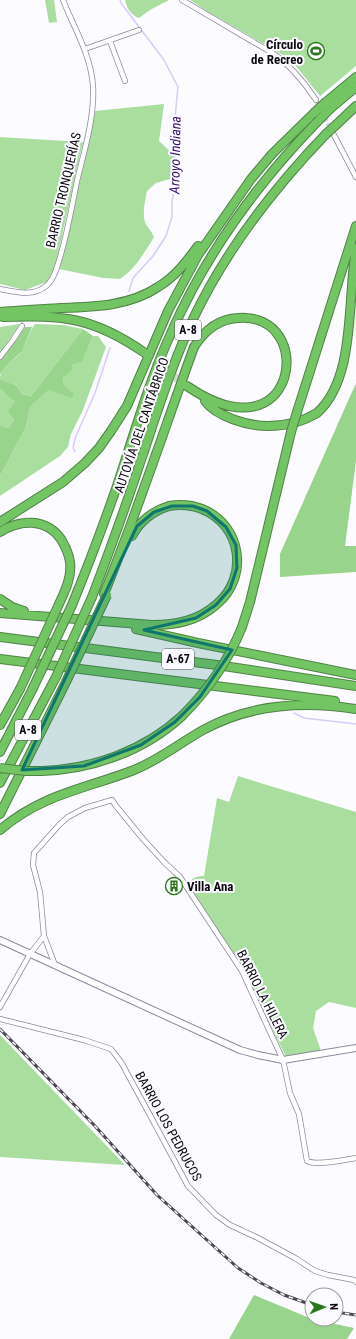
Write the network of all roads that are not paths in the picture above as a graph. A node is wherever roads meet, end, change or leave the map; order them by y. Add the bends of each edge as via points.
1 (70, 0) edge
2 (182, 0) edge
3 (64, 1) edge
4 (139, 30) dead end
5 (110, 40) junction
6 (85, 49) junction
7 (356, 77) edge
8 (125, 81) dead end
9 (356, 87) edge
10 (316, 100) tunnel mouth
11 (329, 105) junction
12 (356, 106) edge
13 (330, 134) junction
14 (356, 177) edge
15 (251, 179) junction
16 (356, 226) edge
17 (356, 248) edge
18 (0, 289) edge
19 (0, 312) edge
20 (0, 317) edge
21 (22, 326) dead end
22 (145, 353) tunnel mouth
23 (0, 357) edge
24 (186, 386) tunnel mouth
25 (202, 397) junction
26 (0, 522) edge
27 (0, 532) edge
28 (106, 595) junction
29 (0, 599) edge
30 (0, 613) edge
31 (46, 616) junction
32 (110, 622) junction
33 (0, 637) edge
34 (0, 659) edge
35 (356, 675) edge
36 (356, 686) edge
37 (356, 705) edge
38 (356, 708) edge
39 (0, 725) edge
40 (0, 752) edge
41 (0, 768) edge
42 (0, 783) edge
43 (0, 814) edge
44 (0, 830) edge
45 (44, 936) junction
46 (0, 940) edge
47 (30, 954) junction
48 (55, 966) junction
49 (0, 1007) edge
50 (0, 1019) edge
51 (356, 1048) edge
52 (283, 1060) junction
53 (356, 1158) edge
54 (356, 1282) edge

1 - 3 street, BARRIO TRONQUERÍAS
2 - 10 street via 285,62
3 - 6 street, BARRIO TRONQUERÍAS
4 - 5 street
5 - 6 street
5 - 8 street
6 - 18 street, BARRIO TRONQUERÍAS via 93,86 91,117 56,270 43,288 23,293
7 - 11 highway
9 - 11 highway, AUTOVÍA DEL CANTÁBRICO / A-8
11 - 15 highway, bridge via 314,114 272,154
11 - 40 highway, AUTOVÍA DEL CANTÁBRICO / A-8, bridge via 240,212 217,246 186,302 154,375 105,520 72,605
12 - 13 highway, AUTOVÍA DEL CANTÁBRICO / A-8, bridge
13 - 14 street
13 - 42 highway, AUTOVÍA DEL CANTÁBRICO / A-8, bridge via 282,182 251,222 220,269 196,314 164,392 92,597 56,677
15 - 19 highway via 236,194 171,278 152,291 130,300 101,306
15 - 26 highway via 184,279 132,395 111,431 72,475
16 - 41 highway, bridge via 291,432 250,602 242,627 215,678 182,716 141,745 119,755 74,768 42,771
17 - 25 highway via 352,352 341,385 327,404 312,415 286,425 254,426 222,414
20 - 22 highway via 47,316 84,322 113,333
21 - 23 street
24 - 25 highway
25 - 28 highway via 226,406 242,408 258,405 273,396 283,384 287,361 282,343 270,326 252,318 235,318 213,326 198,340
27 - 39 highway, bridge via 11,526 31,522 44,525 58,536 70,562 68,581 59,604 20,689
28 - 32 highway via 134,532 142,521 160,510 180,505 200,508 222,522 236,545 236,576 226,596 210,610 190,620 172,624
28 - 43 highway, bridge
29 - 31 highway via 12,607
30 - 31 highway
31 - 32 highway
32 - 35 highway
33 - 36 highway, A-67 via 217,664
34 - 37 highway, A-67
38 - 44 highway via 282,705 228,718 202,730 137,769 44,801 19,815
45 - 47 street
45 - 48 street, BARRIO LA HILERA
45 - 52 street, BARRIO LA HILERA via 40,892 33,865 34,853 68,818 85,808 112,800 143,840 180,877 231,953 242,971
46 - 47 street, BARRIO LA HILERA
47 - 48 street, BARRIO LA HILERA
47 - 49 street
48 - 52 street, BARRIO LA HILERA via 240,1050
50 - 54 street, BARRIO LOS PEDRUCOS via 111,1049 121,1062 188,1186 216,1214 230,1225 315,1271
51 - 52 street, BARRIO LA HILERA
52 - 53 street, BARRIO LA HILERA via 290,1093 299,1114 307,1161 318,1163

